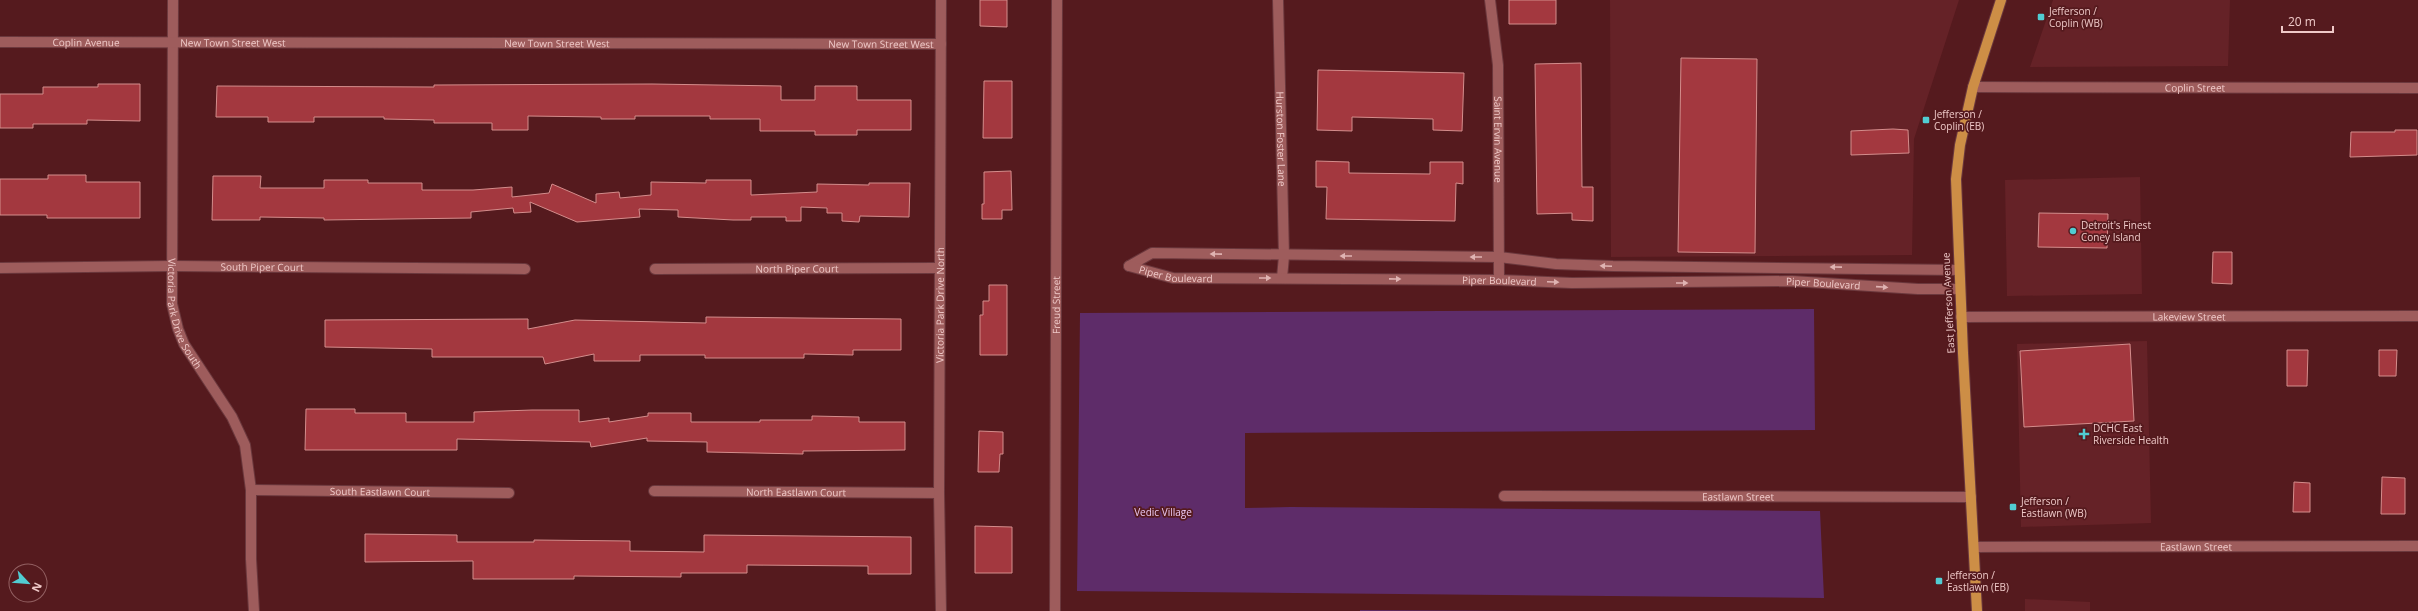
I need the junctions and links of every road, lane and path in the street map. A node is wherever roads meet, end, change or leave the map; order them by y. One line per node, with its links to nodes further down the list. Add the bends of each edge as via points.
1 (173, 0): 8 (street, Victoria Park Drive South)
2 (941, 0): 9 (street, Victoria Park Drive North)
3 (1057, 0): 35 (street, Freud Street)
4 (1278, 0): 12 (street, Hurston Foster Lane)
5 (1490, 0): 13 (street, Saint Ervin Avenue, via 1498,65)
6 (2002, 0): 10 (main road, East Jefferson Avenue)
7 (0, 42): 8 (street, Coplin Avenue)
8 (173, 42): 9 (street, New Town Street West); 14 (street, Victoria Park Drive South)
9 (941, 44): 16 (street, Victoria Park Drive North)
10 (1973, 88): 11 (street, Coplin Street); 19 (main road, East Jefferson Avenue, via 1960,145 1956,179)
11 (2418, 88)
12 (1284, 256): 13 (street, Piper Boulevard, one-way to 12); 20 (street, Hurston Foster Lane); 20 (street, Piper Boulevard, one-way to 20, via 1152,253 1129,266 1173,278)
13 (1499, 257): 19 (street, Piper Boulevard, one-way to 13, via 1613,266 1556,264); 21 (street, Saint Ervin Avenue)
14 (172, 266): 15 (street, South Piper Court); 17 (street, South Piper Court); 25 (street, Victoria Park Drive South, via 172,304 178,329 184,344 240,430 248,457)
15 (0, 268)
16 (939, 268): 18 (street, North Piper Court); 28 (street, Victoria Park Drive North)
17 (525, 269)
18 (655, 269)
19 (1959, 270): 22 (main road, East Jefferson Avenue)
20 (1282, 278): 21 (street, Piper Boulevard, one-way to 21)
21 (1499, 280): 22 (street, Piper Boulevard, one-way to 22, via 1572,283 1792,281)
22 (1960, 289): 24 (main road, East Jefferson Avenue)
23 (2418, 316): 24 (street, Lakeview Street)
24 (1961, 317): 30 (main road, East Jefferson Avenue)
25 (251, 490): 27 (street, South Eastlawn Court); 33 (street, Victoria Park Drive South)
26 (654, 491): 28 (street, North Eastlawn Court)
27 (509, 493)
28 (939, 493): 34 (street, Victoria Park Drive North)
29 (1504, 496): 30 (street, Eastlawn Street)
30 (1971, 497): 32 (main road, East Jefferson Avenue)
31 (2418, 546): 32 (street, Eastlawn Street)
32 (1974, 547): 36 (main road, East Jefferson Avenue)
33 (254, 611)
34 (941, 611)
35 (1055, 611)
36 (1977, 611)

